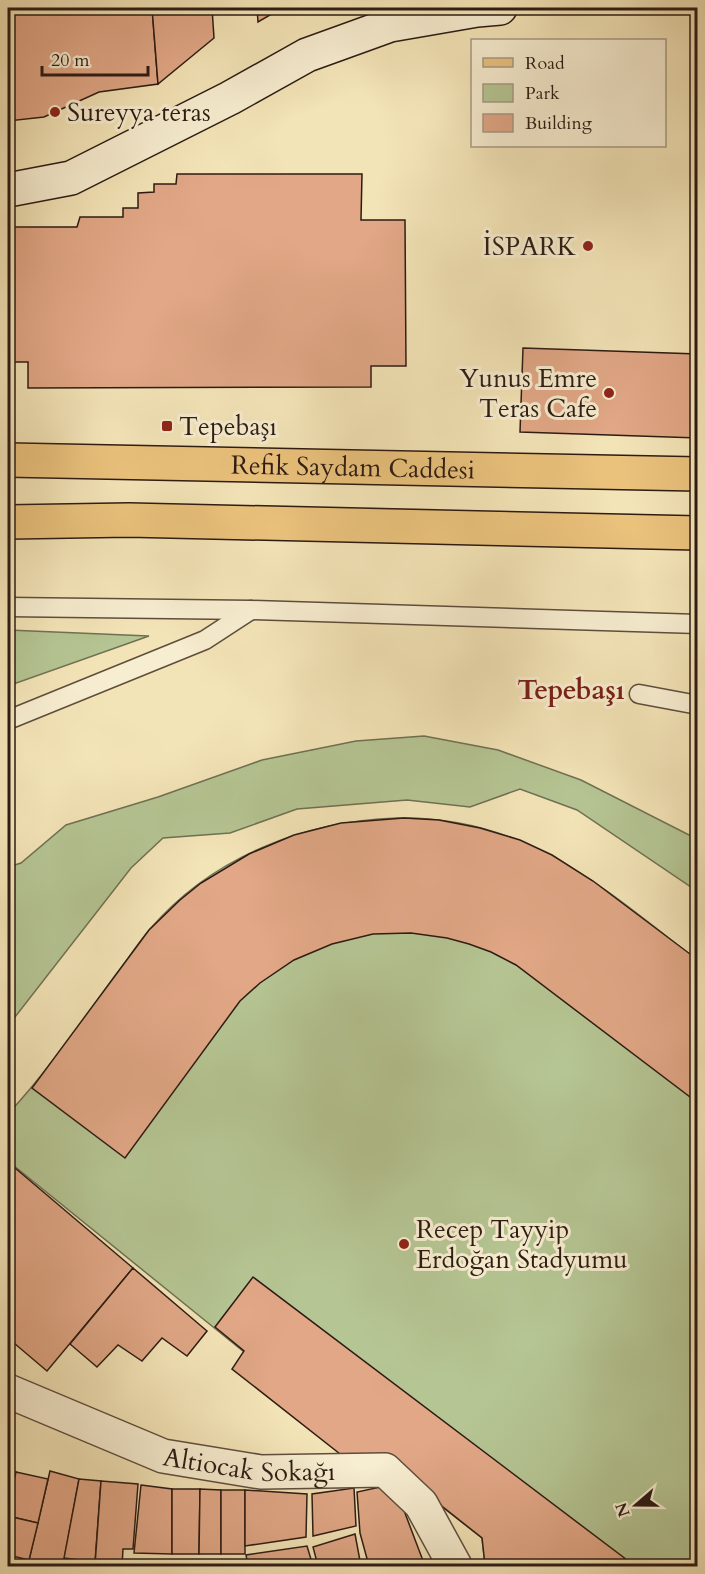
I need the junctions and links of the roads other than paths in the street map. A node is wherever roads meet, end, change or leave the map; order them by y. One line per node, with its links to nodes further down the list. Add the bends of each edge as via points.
1 (500, 8): 2 (street, via 390,25 307,55 71,178)
2 (8, 190)
3 (8, 460): 4 (main road, Refik Saydam Caddesi)
4 (698, 474)
5 (8, 522): 6 (main road, via 153,520)
6 (698, 533)
7 (8, 607): 8 (lane)
8 (251, 610): 9 (lane); 12 (lane, via 205,640)
9 (698, 624)
10 (639, 694): 11 (lane)
11 (698, 705)
12 (8, 720)
13 (8, 1391): 14 (street, Altiocak Sokağı, via 163,1456 261,1472 385,1470 421,1504)
14 (454, 1566)

